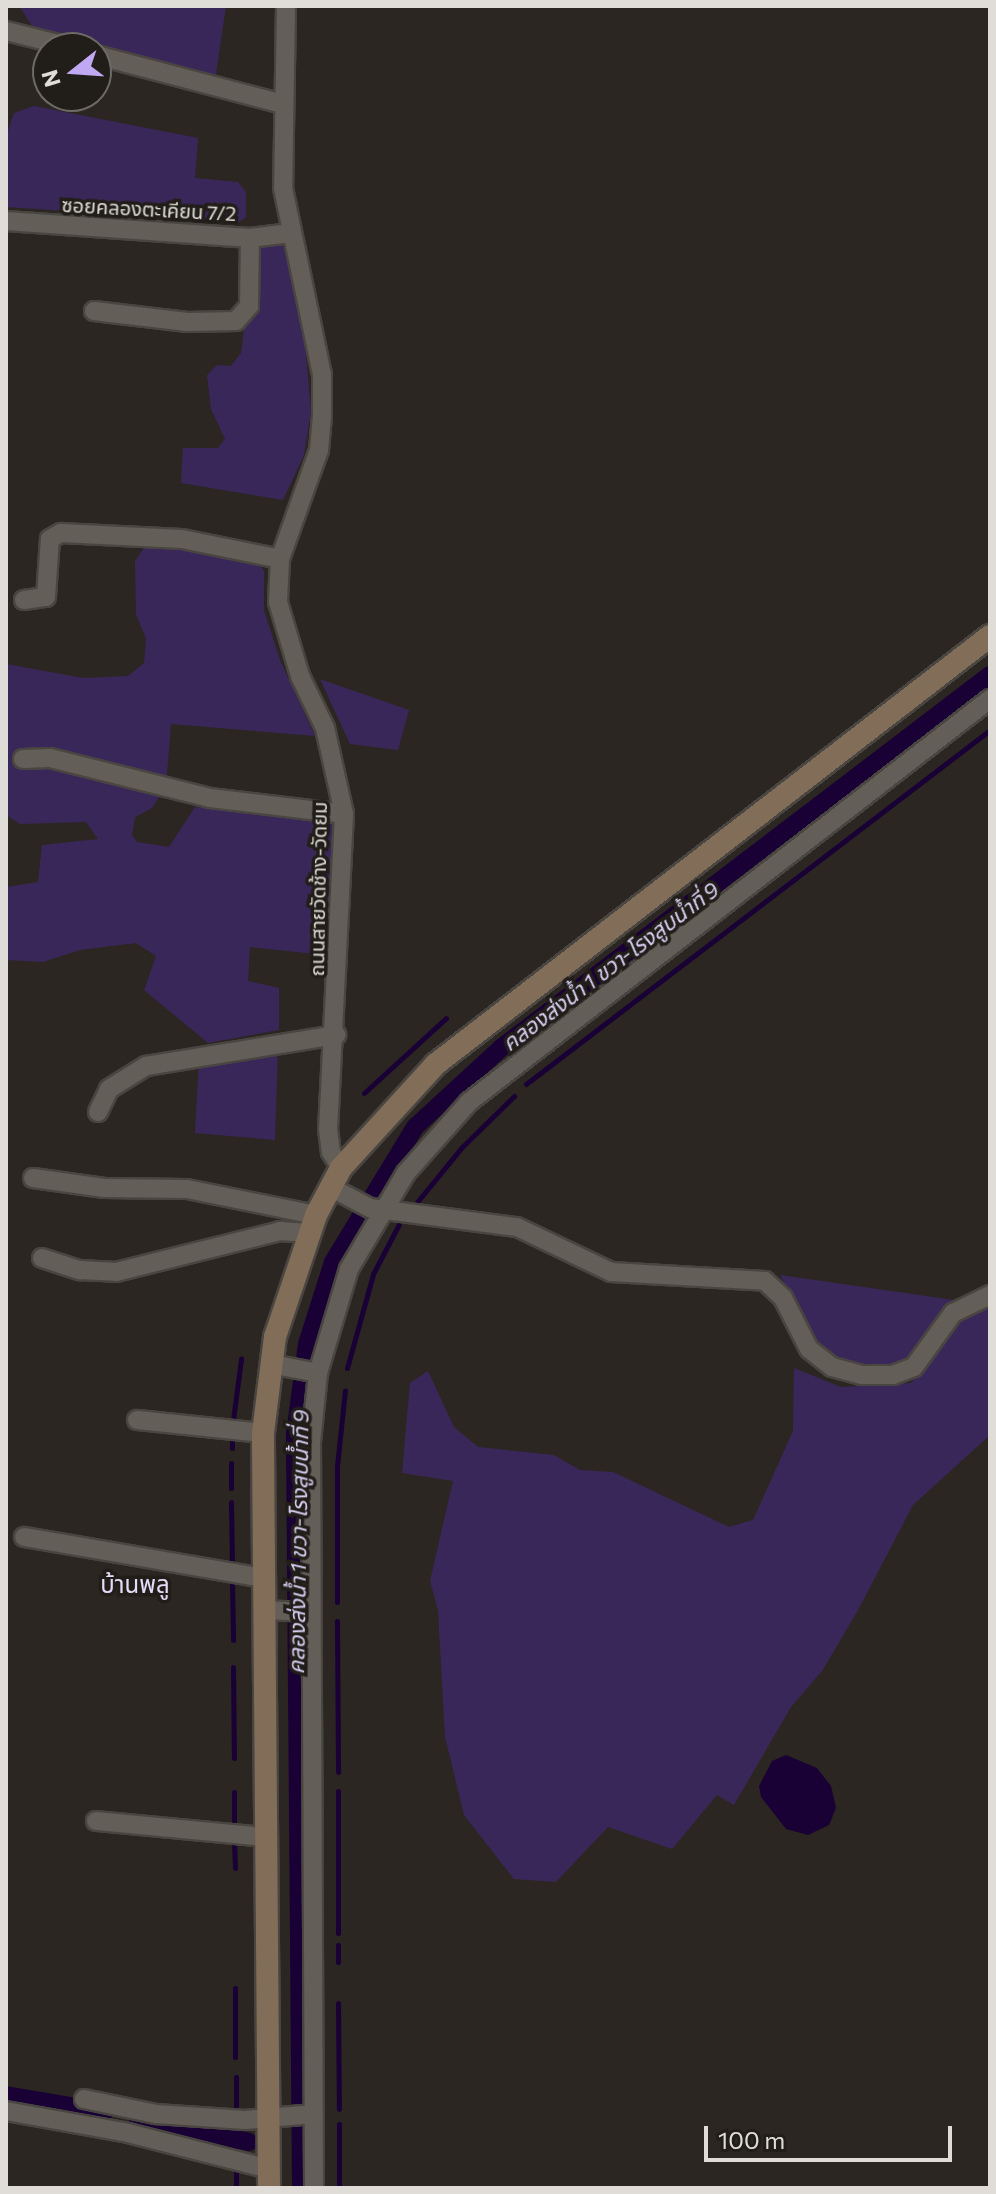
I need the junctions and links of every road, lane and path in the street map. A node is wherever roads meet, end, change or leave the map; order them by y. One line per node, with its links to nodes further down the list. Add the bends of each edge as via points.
1 (286, 6): 5 (street, ถนนสายวัดช้าง-วัดยม)
2 (6, 31): 3 (street)
3 (32, 38)
4 (112, 59): 5 (street)
5 (283, 104): 7 (street, ถนนสายวัดช้าง-วัดยม, via 281,160)
6 (6, 221): 8 (street, ซอยคลองตะเคียน 7/2)
7 (289, 233): 8 (street, ซอยคลองตะเคียน 7/2); 10 (street, ถนนสายวัดช้าง-วัดยม, via 320,360 322,416 319,450)
8 (250, 238): 9 (street, via 249,306 236,321 187,322)
9 (94, 311)
10 (280, 559): 11 (street, via 182,539 61,533 50,539 46,597); 15 (street, ถนนสายวัดช้าง-วัดยม, via 278,602 300,676 325,728)
11 (24, 600)
12 (990, 636): 19 (main road, via 436,1064)
13 (990, 699): 20 (street, via 469,1102)
14 (23, 759): 15 (street, via 50,758 210,798)
15 (344, 814): 16 (street, ถนนสายวัดช้าง-วัดยม)
16 (336, 1035): 17 (street, via 146,1066 109,1089); 19 (street, ถนนสายวัดช้าง-วัดยม, via 328,1129)
17 (98, 1112)
18 (33, 1178): 21 (street, via 104,1188 187,1189)
19 (340, 1184): 20 (street); 21 (main road)
20 (375, 1209): 23 (street, via 517,1227 611,1272 765,1281 783,1298 809,1349 832,1367 861,1375 893,1375 914,1367 953,1313); 25 (street)
21 (313, 1224): 22 (street, via 116,1272 80,1270); 24 (main road, via 289,1287)
22 (42, 1258)
23 (990, 1295)
24 (279, 1366): 25 (street); 27 (main road)
25 (313, 1372): 31 (street)
26 (137, 1420): 27 (street)
27 (263, 1433): 29 (main road)
28 (24, 1537): 29 (street)
29 (263, 1578): 30 (main road)
30 (270, 1610): 31 (street); 33 (main road)
31 (307, 1612): 36 (street)
32 (96, 1821): 33 (street)
33 (265, 1837): 37 (main road)
34 (84, 2099): 37 (street, via 156,2114)
35 (6, 2111): 38 (street, via 128,2133)
36 (310, 2114): 37 (street); 39 (street)
37 (276, 2117): 38 (main road)
38 (269, 2178)
39 (314, 2188)

